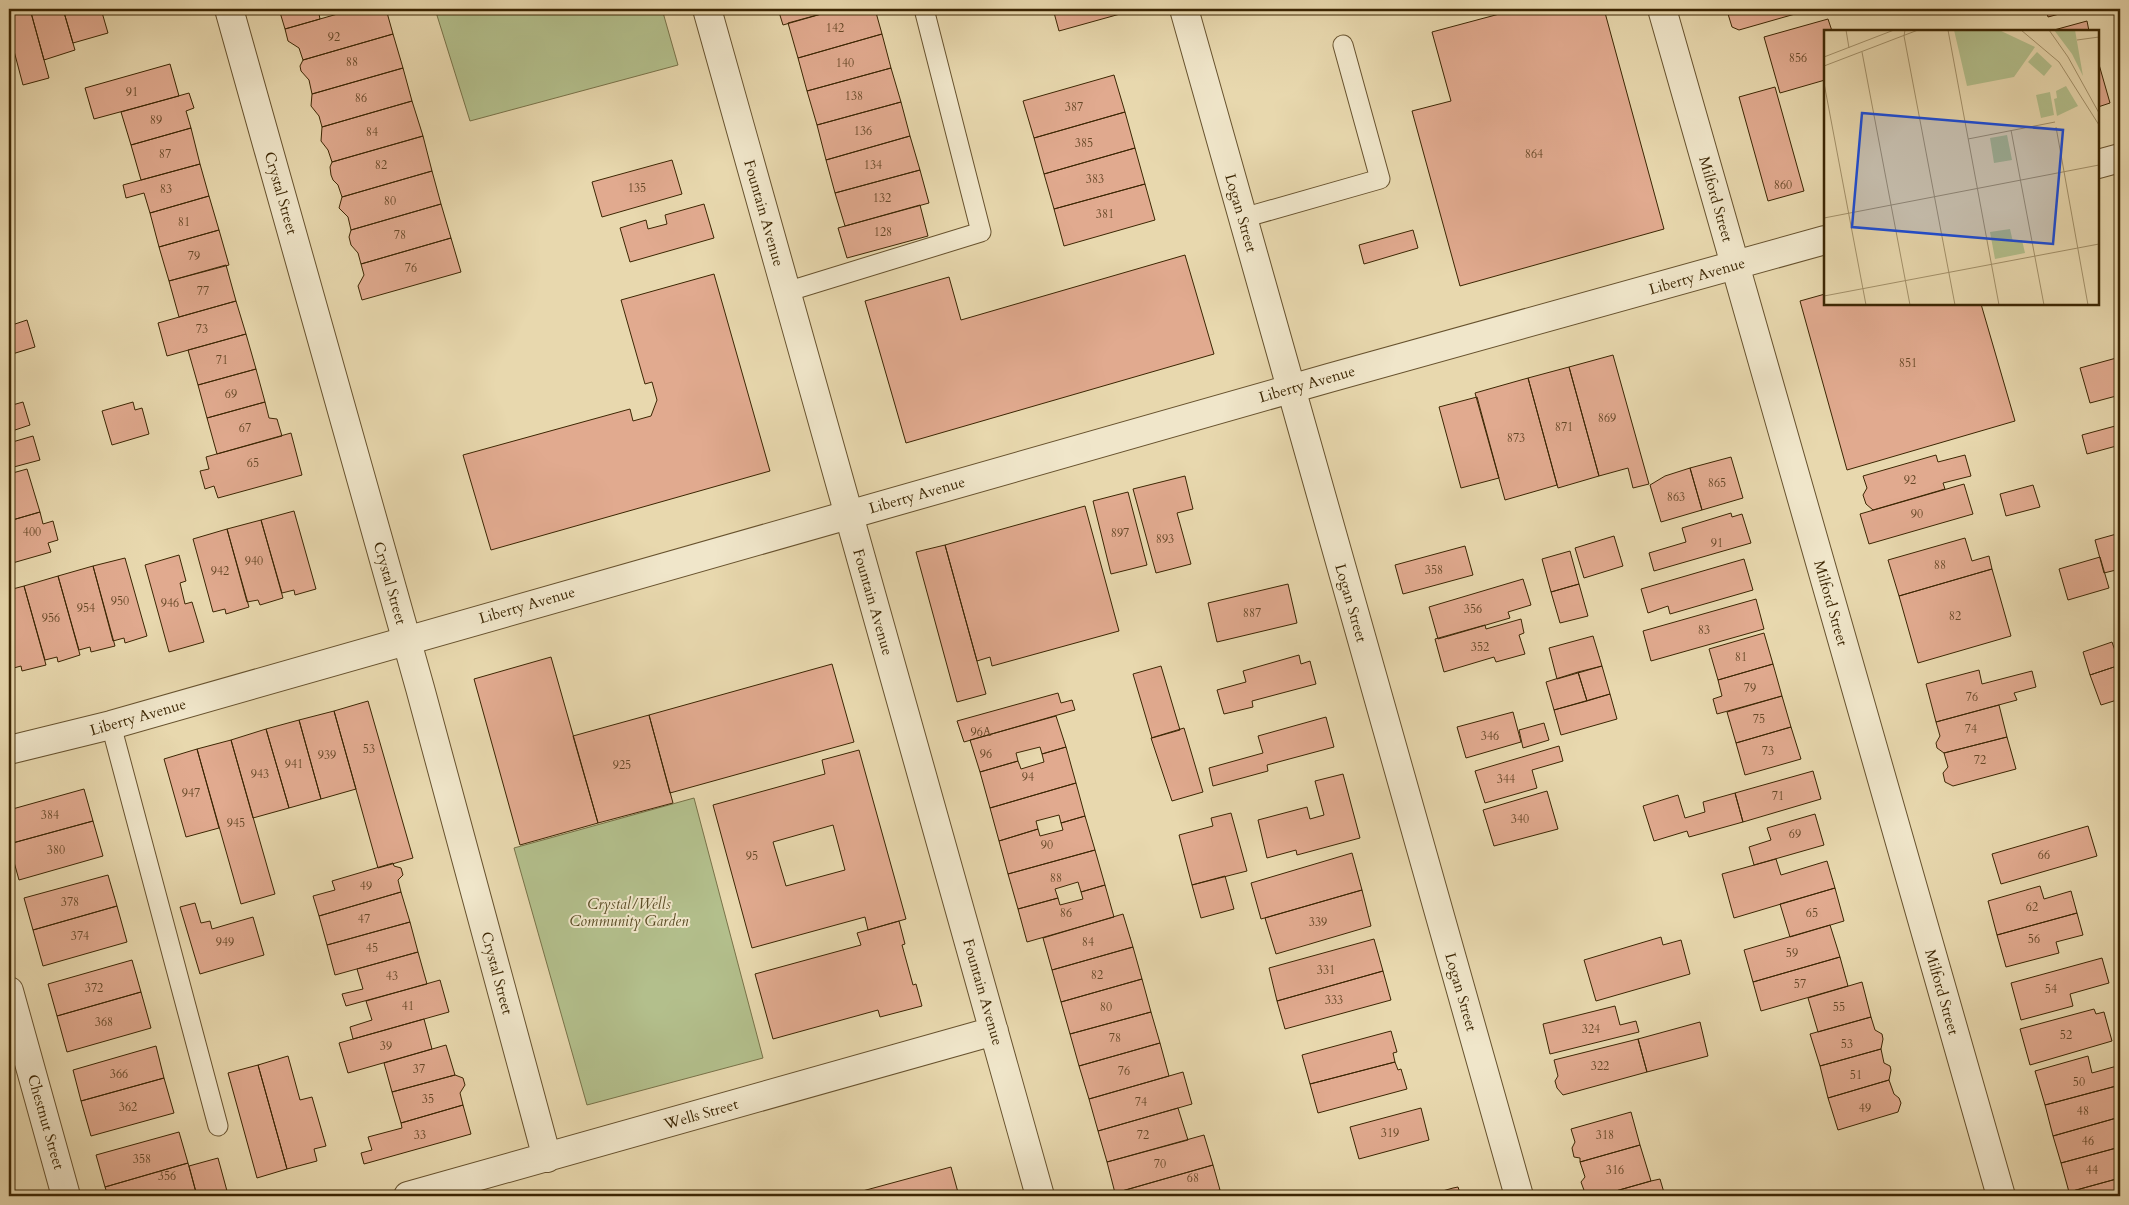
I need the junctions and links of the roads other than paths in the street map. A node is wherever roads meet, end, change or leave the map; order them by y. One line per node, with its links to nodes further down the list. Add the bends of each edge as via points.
1 (229, 9): 15 (street, Crystal Street)
2 (707, 9): 12 (street, Fountain Avenue)
3 (924, 9): 12 (lane, via 980,232)
4 (1184, 9): 9 (street, Logan Street)
5 (1662, 9): 11 (street, Milford Street)
6 (1343, 45): 9 (lane, via 1380,179)
7 (2120, 158): 8 (street)
8 (2099, 164)
9 (1243, 218): 13 (street, Logan Street)
10 (1824, 240): 11 (street, Liberty Avenue)
11 (1734, 265): 13 (street, Liberty Avenue); 26 (street, Milford Street)
12 (786, 292): 14 (street, Fountain Avenue)
13 (1291, 389): 14 (street, Liberty Avenue); 25 (street, Logan Street)
14 (849, 514): 15 (street, Liberty Avenue); 19 (street, Fountain Avenue)
15 (406, 640): 16 (street, Liberty Avenue); 21 (street, Crystal Street)
16 (111, 725): 17 (street, Liberty Avenue); 20 (lane)
17 (9, 750)
18 (9, 991): 22 (street, Chestnut Street)
19 (994, 1030): 21 (street, Wells Street); 24 (street, Fountain Avenue)
20 (218, 1126)
21 (547, 1158): 23 (street, Wells Street)
22 (66, 1196)
23 (408, 1196)
24 (1040, 1196)
25 (1519, 1196)
26 (2001, 1196)

